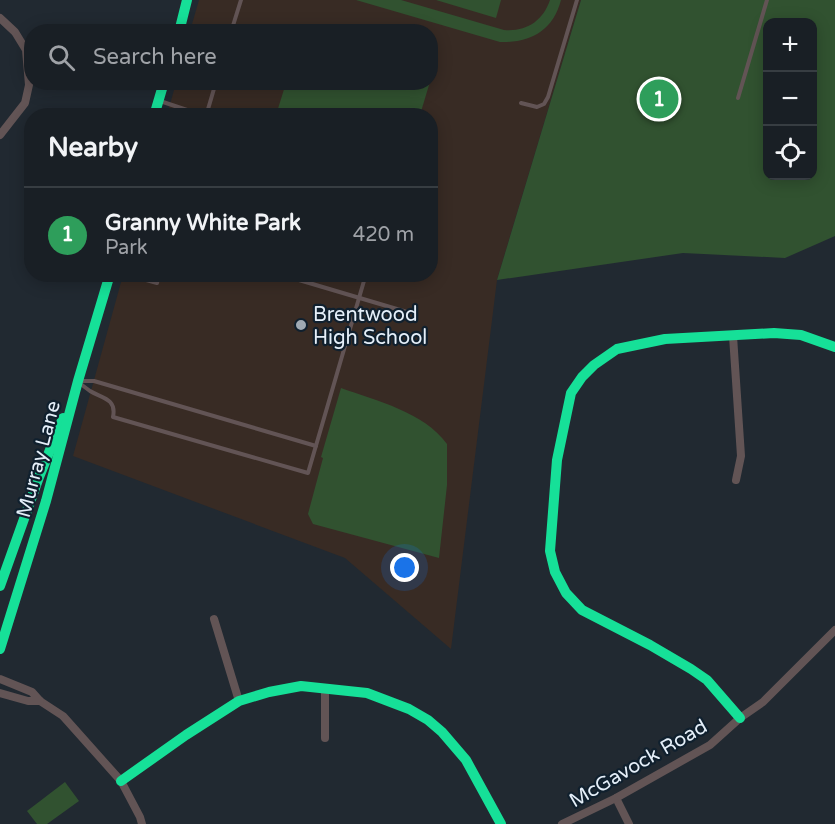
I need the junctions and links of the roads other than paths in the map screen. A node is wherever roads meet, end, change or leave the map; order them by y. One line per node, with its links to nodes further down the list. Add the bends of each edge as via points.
1 (187, 0): 6 (street)
2 (241, 0): 7 (lane)
3 (578, 0): 14 (lane, via 548,97 537,107)
4 (766, 0): 12 (lane)
5 (0, 18): 8 (street)
6 (180, 24)
7 (234, 24)
8 (24, 47)
9 (28, 90): 18 (street, via 25,103)
10 (162, 90): 13 (street)
11 (214, 90): 17 (lane)
12 (738, 98)
13 (159, 101): 15 (street); 16 (lane)
14 (521, 103)
15 (157, 108)
16 (181, 108)
17 (208, 108)
18 (0, 135)
19 (108, 282): 26 (street, Murray Lane)
20 (309, 282): 22 (lane)
21 (364, 282): 22 (lane)
22 (359, 297): 23 (lane); 27 (lane)
23 (407, 312)
24 (733, 336): 25 (street, via 801,335); 28 (street, via 741,456); 38 (street, via 665,339 617,349 582,377 571,393 557,460 550,551 566,593 582,610 691,669 707,680)
25 (835, 347)
26 (78, 381): 27 (lane, via 94,381); 27 (lane, via 109,400 113,417 308,473); 29 (street, Murray Lane); 32 (street, Murray Lane)
27 (316, 446)
28 (736, 480)
29 (0, 586)
30 (214, 619): 37 (street)
31 (834, 635): 38 (street, McGavock Road, via 763,702)
32 (0, 649)
33 (0, 679): 36 (street, via 32,692)
34 (325, 688): 37 (street, via 301,686); 39 (street); 43 (street, via 367,693 428,720 466,760)
35 (0, 693): 36 (street)
36 (40, 701): 40 (street, via 63,716)
37 (239, 701): 40 (street)
38 (740, 718): 41 (street, McGavock Road, via 710,745)
39 (325, 738)
40 (121, 781): 42 (street)
41 (616, 798): 44 (street, McGavock Road); 45 (street)
42 (142, 824)
43 (501, 824)
44 (562, 824)
45 (629, 824)

